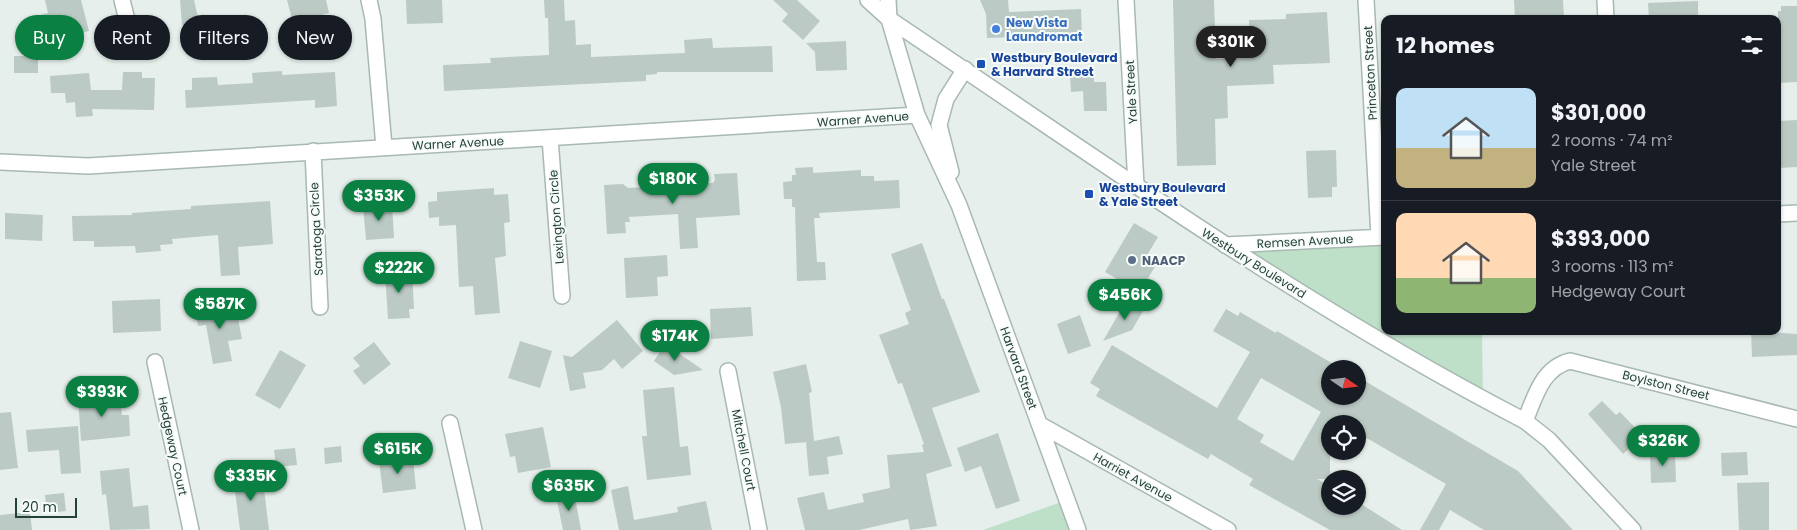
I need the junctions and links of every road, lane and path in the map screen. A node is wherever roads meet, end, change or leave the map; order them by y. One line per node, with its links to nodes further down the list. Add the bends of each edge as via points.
1 (122, 0): 8 (street)
2 (369, 0): 14 (street)
3 (868, 0): 10 (street, Westbury Boulevard)
4 (888, 0): 10 (street, Harvard Street)
5 (1126, 0): 17 (street, Yale Street)
6 (1366, 0): 21 (street, Princeton Street)
7 (1605, 0): 9 (street)
8 (126, 15)
9 (1606, 15)
10 (889, 19): 11 (street, Westbury Boulevard); 12 (street, Harvard Street)
11 (964, 70): 17 (street, Westbury Boulevard); 18 (street, Harvard Street, via 946,99 939,124)
12 (916, 115): 13 (street, Warner Avenue); 18 (street, Harvard Street)
13 (550, 138): 14 (street, Warner Avenue); 24 (street, Lexington Circle)
14 (384, 148): 15 (street, Warner Avenue)
15 (313, 152): 16 (street, Warner Avenue, via 88,166); 25 (street, Saratoga Circle)
16 (0, 162)
17 (1136, 185): 23 (street, Westbury Boulevard)
18 (959, 205): 31 (street, Harvard Street)
19 (1797, 213): 20 (street)
20 (1781, 214)
21 (1381, 222)
22 (1381, 237): 23 (street, Remsen Avenue)
23 (1225, 245): 29 (street, Westbury Boulevard, via 1333,313)
24 (562, 296)
25 (320, 307)
26 (155, 362): 32 (street, Hedgeway Court)
27 (728, 370): 34 (street, Mitchell Court)
28 (1797, 418): 29 (street, Boylston Street, via 1570,361 1558,364 1548,372)
29 (1525, 421): 37 (street, Westbury Boulevard, via 1550,440)
30 (450, 423): 33 (street)
31 (1039, 424): 35 (street, Harvard Street); 36 (street, Harriet Avenue)
32 (191, 530)
33 (474, 530)
34 (759, 530)
35 (1078, 530)
36 (1228, 530)
37 (1633, 530)

